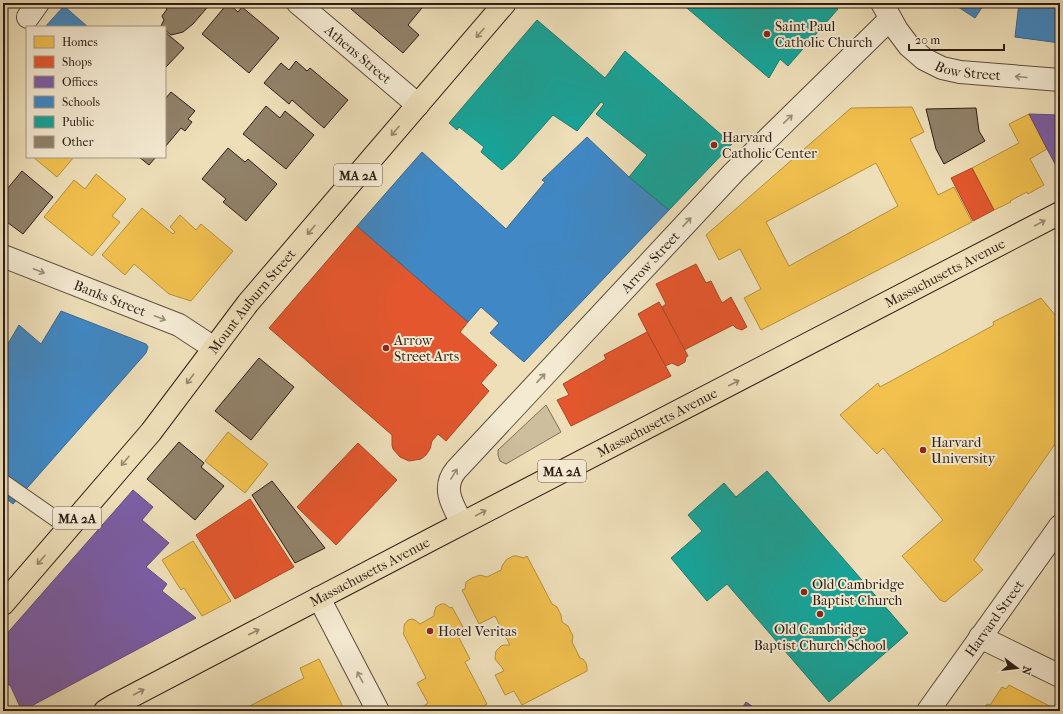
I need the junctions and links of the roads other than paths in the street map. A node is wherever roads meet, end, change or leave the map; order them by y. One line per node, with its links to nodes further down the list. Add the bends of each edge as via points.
1 (298, 3): 5 (street, Athens Street)
2 (505, 3): 5 (main road, Mount Auburn Street / MA 2A, one-way to 5)
3 (886, 11): 4 (street, Bow Street, one-way to 3, via 960,72 942,68 909,46); 10 (street, Arrow Street, one-way to 3, via 449,492 450,480 456,470)
4 (1060, 80)
5 (418, 105): 8 (main road, Mount Auburn Street / MA 2A, one-way to 8, via 248,303)
6 (1060, 213): 10 (main road, Massachusetts Avenue / MA 2A, one-way to 6)
7 (3, 256): 8 (street, Banks Street, one-way to 8, via 179,325)
8 (214, 348): 12 (main road, Mount Auburn Street / MA 2A, one-way to 12, via 151,432)
9 (3, 482): 12 (lane)
10 (462, 523): 13 (main road, Massachusetts Avenue / MA 2A)
11 (1060, 526): 15 (street, Harvard Street)
12 (69, 528): 14 (main road, Mount Auburn Street / MA 2A, one-way to 14)
13 (319, 598): 17 (main road, Massachusetts Avenue / MA 2A, one-way to 13); 18 (street, one-way to 13)
14 (3, 604)
15 (980, 637): 16 (street); 19 (street, Harvard Street)
16 (1060, 676)
17 (105, 711)
18 (378, 711)
19 (928, 711)

